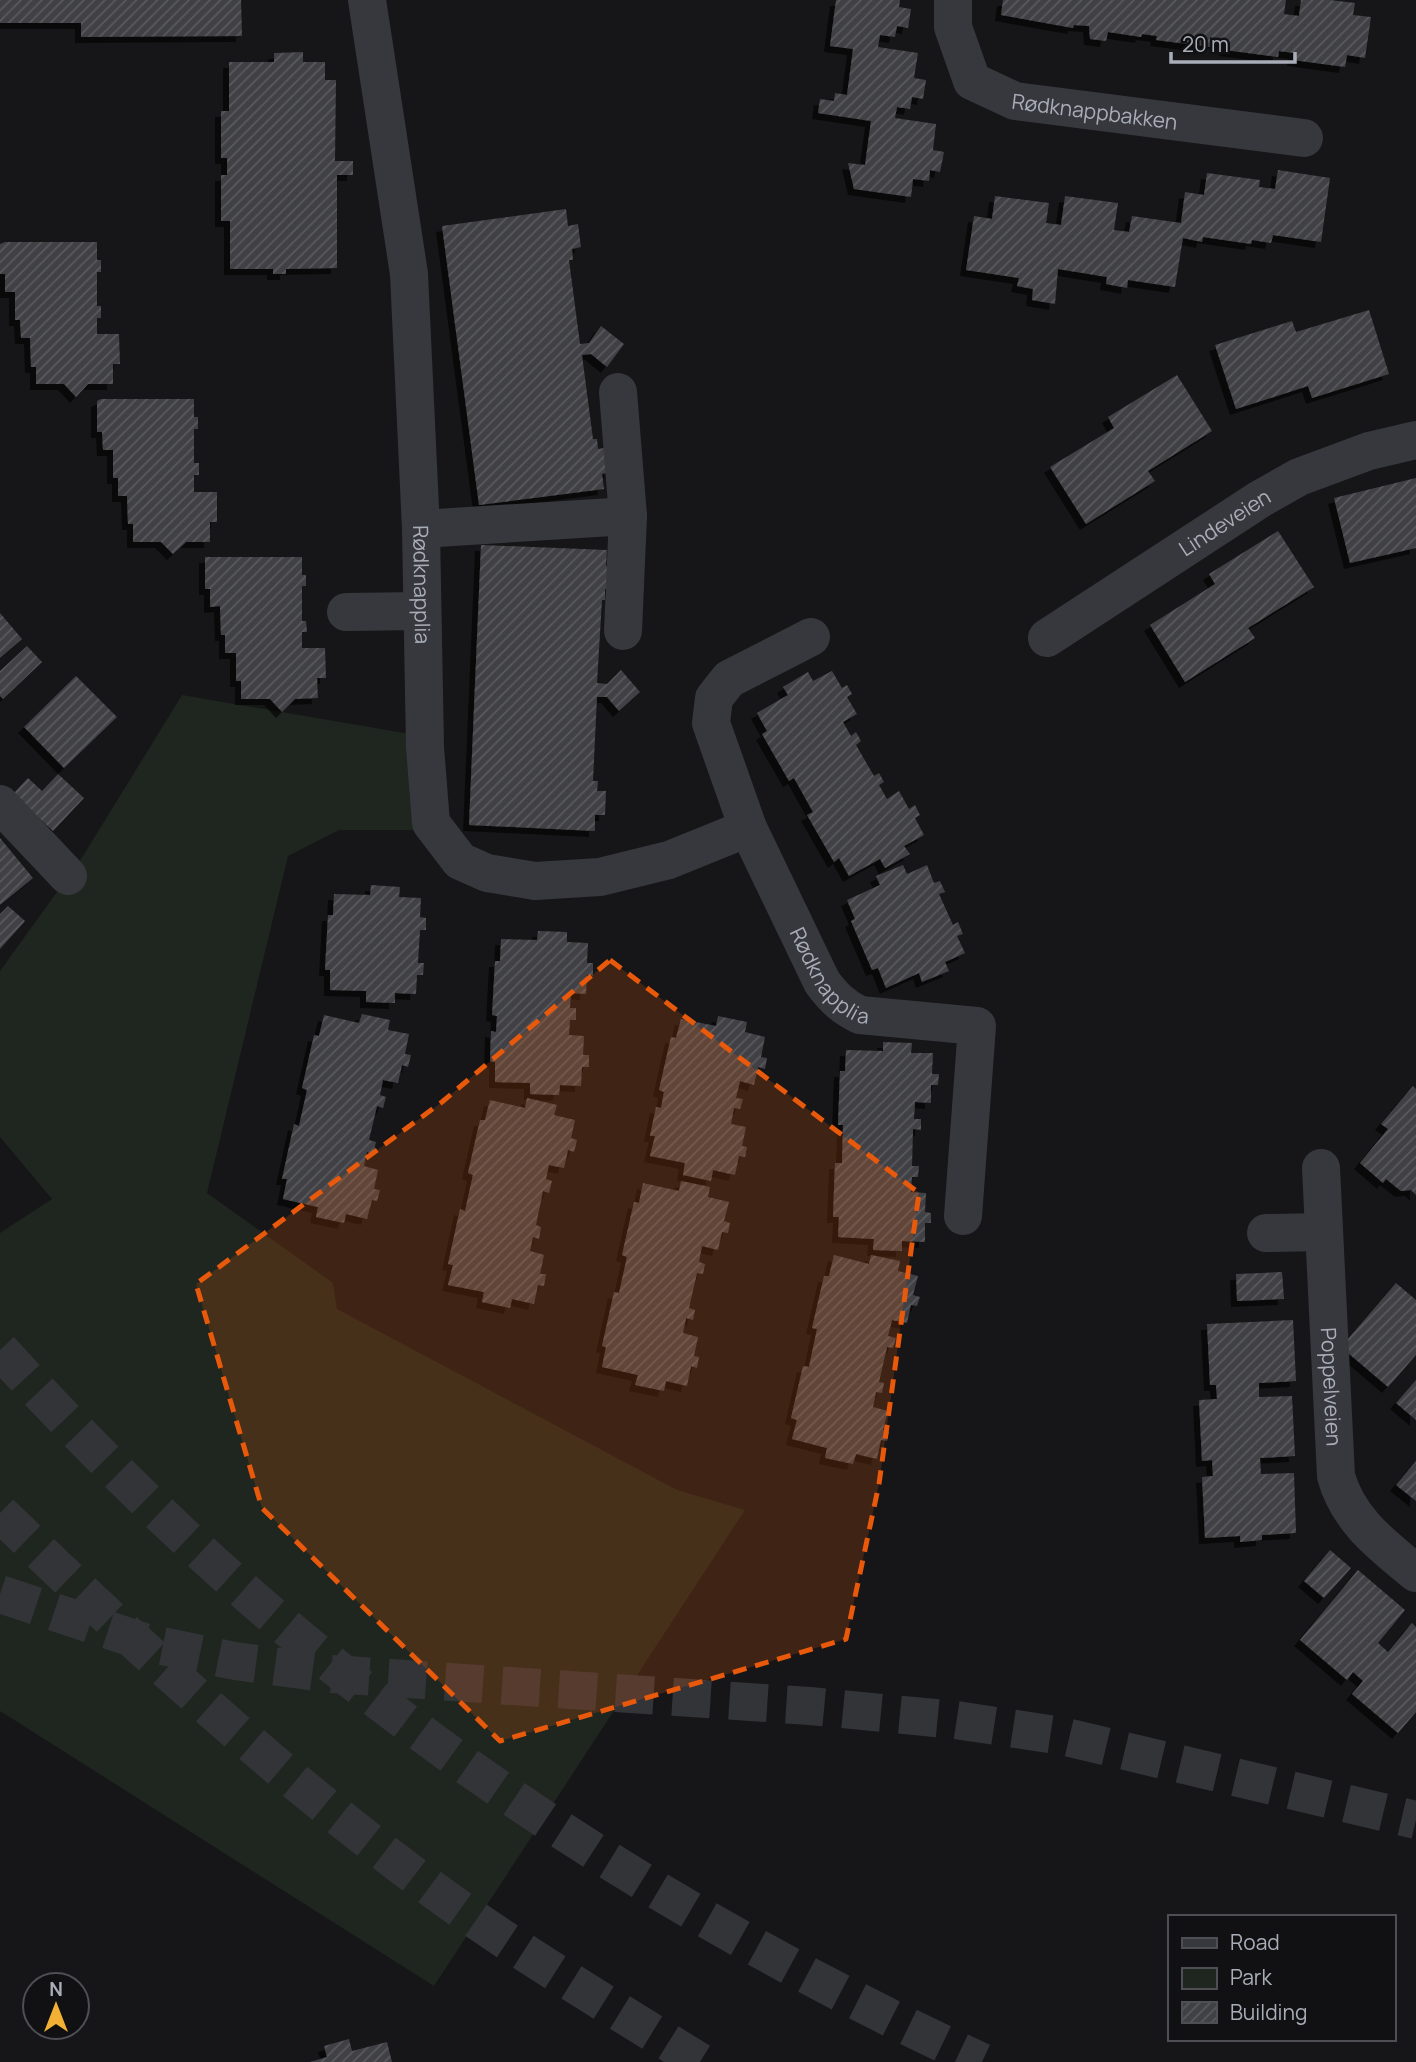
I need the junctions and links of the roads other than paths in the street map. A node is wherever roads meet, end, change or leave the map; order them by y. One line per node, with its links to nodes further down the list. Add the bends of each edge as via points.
1 (367, 0): 7 (street, Rødknapplia, via 410,274)
2 (953, 0): 3 (street, Rødknappbakken, via 953,27 972,81 1015,101)
3 (1304, 138)
4 (618, 392): 6 (street)
5 (1416, 440): 12 (street, Lindeveien, via 1369,451 1299,477)
6 (628, 516): 7 (street); 10 (street)
7 (421, 529): 8 (street, Rødknapplia)
8 (422, 611): 9 (street); 14 (street, Rødknapplia, via 431,823 460,861 487,873 535,881 600,877 669,860)
9 (346, 612)
10 (623, 631)
11 (811, 637): 14 (street, Rødknapplia, via 739,672 714,698 710,723)
12 (1047, 638)
13 (0, 804): 15 (street)
14 (748, 828): 17 (street, Rødknapplia, via 822,982 844,1007 877,1018 977,1026)
15 (68, 876)
16 (1321, 1168): 18 (street, Poppelveien)
17 (963, 1216)
18 (1323, 1232): 19 (street); 20 (street, Poppelveien, via 1333,1455 1341,1494 1359,1522)
19 (1266, 1233)
20 (1416, 1573)

